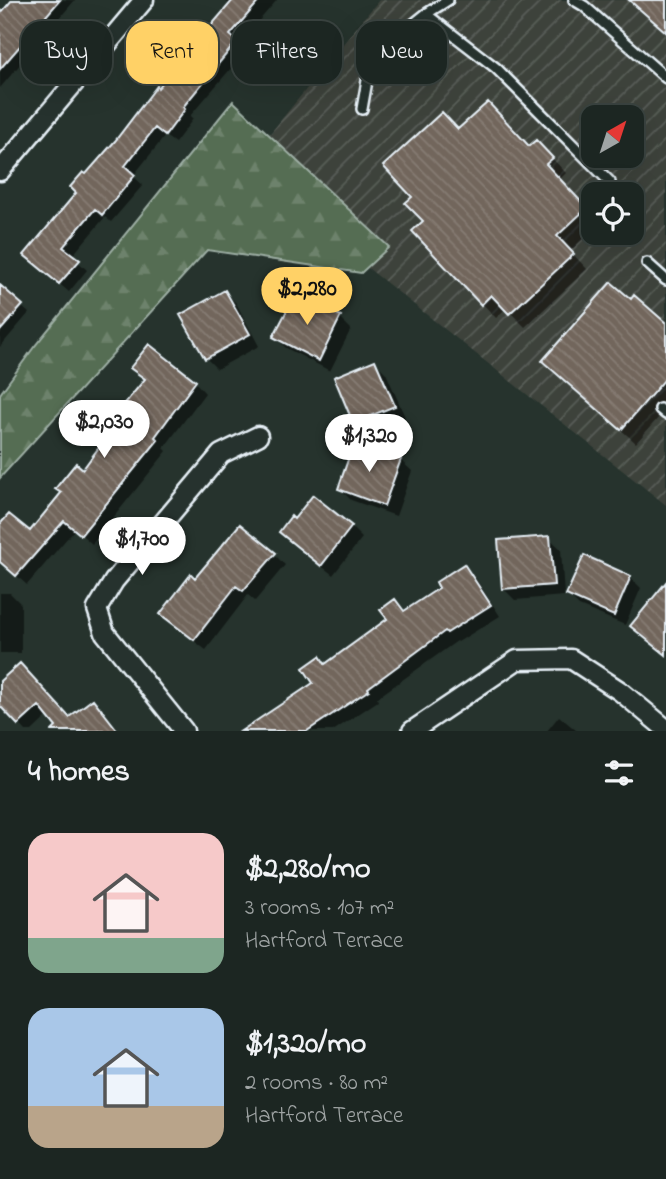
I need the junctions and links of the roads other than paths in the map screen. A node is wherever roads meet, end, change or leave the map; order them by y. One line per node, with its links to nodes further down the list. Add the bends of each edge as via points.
1 (144, 0): 7 (street)
2 (448, 0): 4 (lane)
3 (574, 0): 5 (lane)
4 (426, 14): 6 (lane, via 371,58); 8 (lane, via 496,68)
5 (666, 78)
6 (362, 109)
7 (0, 171)
8 (609, 182)
9 (647, 263): 10 (lane)
10 (666, 280)
11 (258, 436): 13 (street, via 221,454 114,581 97,609 105,633)
12 (666, 729): 14 (street, via 571,659 517,660)
13 (184, 731)
14 (412, 731)

